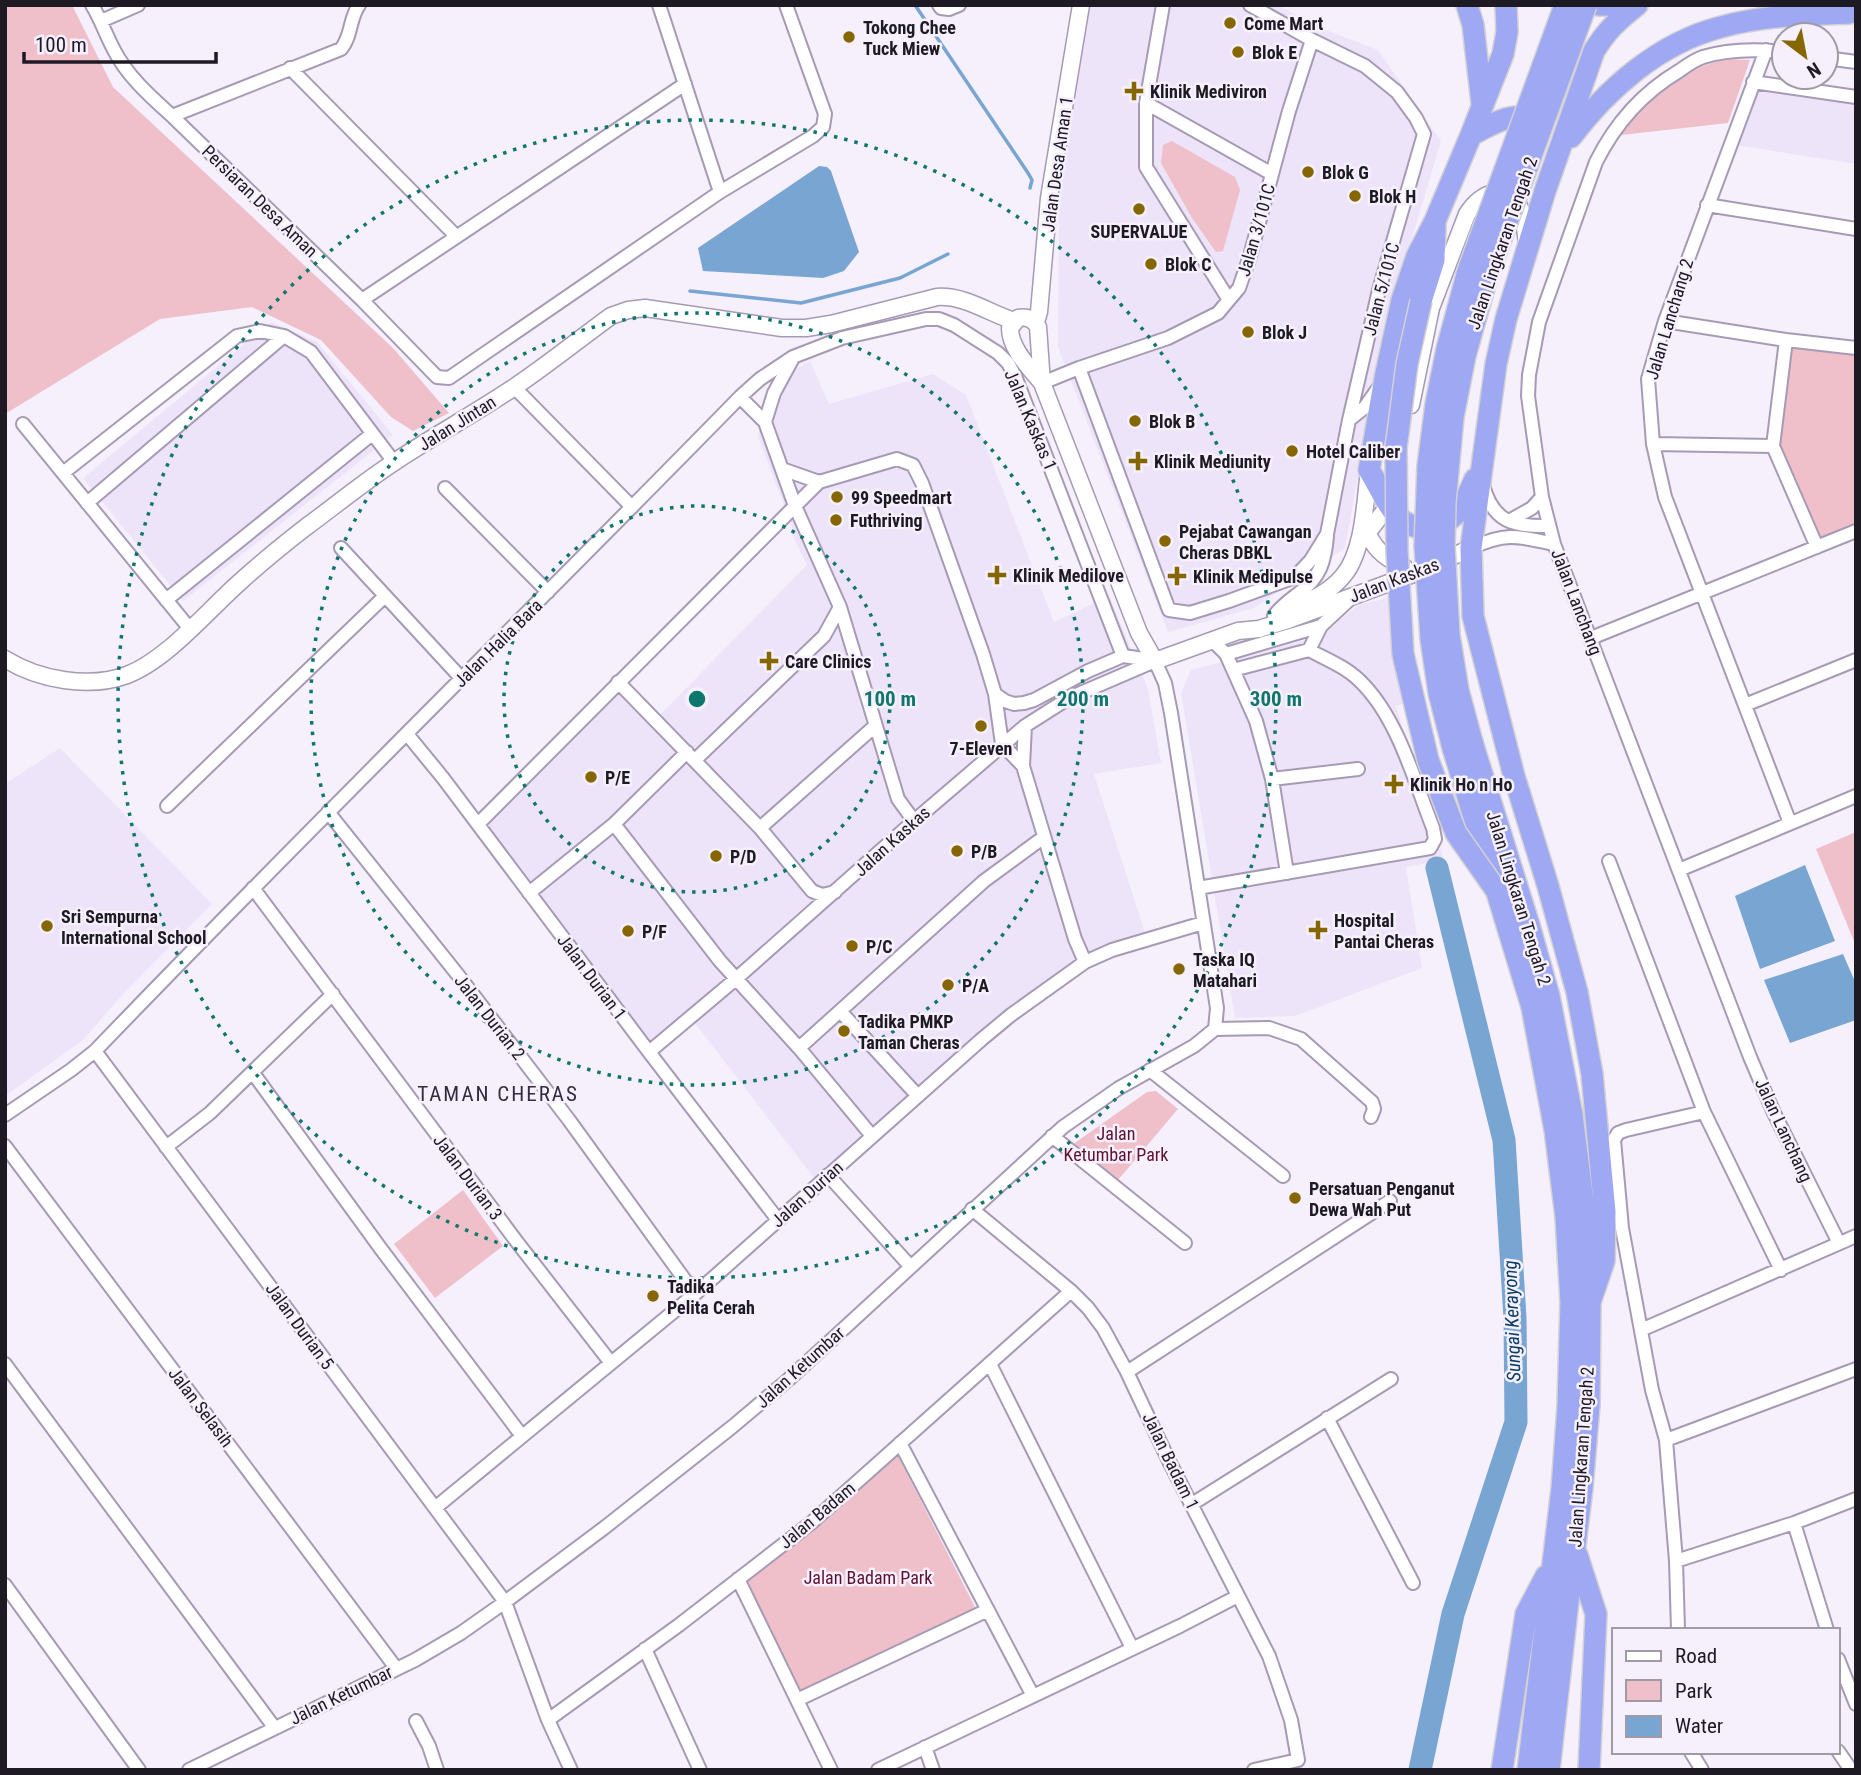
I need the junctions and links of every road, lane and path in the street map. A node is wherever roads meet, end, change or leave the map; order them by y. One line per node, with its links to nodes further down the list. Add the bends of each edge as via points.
1 (92, 5): 20 (street, Persiaran Desa Aman)
2 (138, 5): 20 (street)
3 (359, 5): 24 (street, via 341,49)
4 (659, 5): 26 (street)
5 (786, 5): 35 (street, via 825,114 823,127)
6 (939, 5): 7 (street, via 949,9)
7 (959, 5)
8 (1081, 5): 44 (street, Jalan Desa Aman 1, via 1049,198)
9 (1163, 5): 28 (street)
10 (1250, 5): 21 (street, Jalan 5/101C)
11 (1466, 5): 29 (highway, via 1473,25)
12 (1506, 5): 29 (highway, via 1503,54)
13 (1565, 5): 128 (highway, Jalan Lingkaran Tengah 2, bridge, via 1468,271 1447,349 1427,466 1425,545 1439,694)
14 (1586, 5): 164 (highway, Jalan Lingkaran Tengah 2, bridge, via 1487,277 1462,368 1451,430 1444,545 1449,635 1458,690 1549,996 1574,1128)
15 (1599, 5): 16 (highway)
16 (1609, 5)
17 (1637, 5): 32 (highway, via 1618,19 1594,51)
18 (1806, 5): 19 (highway)
19 (1853, 14): 32 (highway, via 1752,20 1720,27 1666,49 1607,96)
20 (102, 21): 30 (street, Persiaran Desa Aman, via 114,52 144,91)
21 (1312, 40): 33 (street, Jalan 3/101C); 55 (street, Jalan 5/101C, via 1365,66 1397,92 1423,134 1378,290)
22 (1766, 50): 23 (street, Jalan Lanchang); 25 (street, Jalan Lanchang 2); 68 (street, Jalan Lanchang, via 1700,58 1657,83 1629,112 1596,162 1539,322 1530,365 1528,396)
23 (1770, 50)
24 (290, 68): 30 (street); 39 (street)
25 (1754, 82): 27 (street); 36 (street, Jalan Lanchang 2)
26 (685, 84): 35 (street); 39 (street)
27 (1856, 97)
28 (1146, 103): 33 (street); 42 (street, via 1146,167)
29 (1482, 105): 31 (highway)
30 (172, 116): 41 (street, Persiaran Desa Aman)
31 (1471, 135): 34 (highway, via 1510,117 1531,119 1549,145); 37 (highway)
32 (1559, 153): 34 (highway)
33 (1272, 174): 42 (street, Jalan 3/101C, via 1239,288)
34 (1545, 191): 40 (highway)
35 (720, 192): 41 (street, Persiaran Desa Aman, via 449,378 438,377)
36 (1707, 205): 38 (street); 43 (street, Jalan Lanchang 2)
37 (1435, 221): 51 (highway, via 1402,300); 128 (highway, bridge, via 1434,260 1406,364 1395,448 1403,654 1428,760 1456,833)
38 (1856, 229)
39 (456, 236): 41 (street)
40 (1527, 248): 63 (highway, via 1496,364); 70 (street, via 1521,209 1507,194 1494,192 1480,198 1467,214 1431,308)
41 (362, 300)
42 (1228, 300): 50 (street, Jalan 3/101C, via 1218,313 1168,338)
43 (1665, 321): 47 (street); 59 (street, Jalan Lanchang 2, via 1648,379)
44 (1037, 330): 45 (street, via 1028,317 1018,318); 45 (street, via 1035,341 1027,346 1021,346); 52 (street)
45 (1013, 333): 52 (street, via 1018,351); 53 (street, Jalan Jintan, via 948,296 806,328 645,308 611,316)
46 (284, 335): 58 (street, via 312,352); 65 (street, via 260,331 237,336); 69 (street)
47 (1786, 340): 48 (street); 60 (street)
48 (1856, 348)
49 (793, 357): 54 (street, Jalan Kaskas 1); 56 (street); 97 (street, Jalan Kaskas 1, via 842,338 926,319 954,326 998,353 1015,376)
50 (1079, 368): 52 (street, Jalan 3/101C); 77 (street, Jalan 5/101C, via 1169,610 1190,613 1295,577)
51 (1385, 378): 55 (street, via 1365,407); 64 (highway)
52 (1042, 383): 100 (street, via 1139,633)
53 (514, 387): 61 (street, Jalan Jintan); 72 (street)
54 (740, 397): 56 (street); 72 (street, Jalan Halia Bara)
55 (1349, 420): 77 (street, Jalan 5/101C)
56 (765, 422): 62 (street)
57 (23, 424): 65 (street)
58 (372, 434): 61 (street); 87 (street)
59 (1653, 444): 60 (street); 84 (street, Jalan Lanchang 2, via 1665,497)
60 (1773, 446): 79 (street)
61 (394, 462): 91 (street, Jalan Jintan, via 241,580)
62 (782, 469): 66 (street); 71 (street)
63 (1482, 469): 70 (highway, via 1457,512 1442,524 1429,529 1414,526); 73 (street, via 1486,498 1492,509); 81 (highway)
64 (1369, 470): 70 (highway); 76 (street)
65 (63, 473): 69 (street)
66 (820, 482): 71 (street); 104 (street, via 897,459 913,465)
67 (445, 488): 83 (street)
68 (1542, 497): 73 (street); 74 (street, Jalan Lanchang)
69 (87, 503): 87 (street)
70 (1390, 505): 76 (street)
71 (795, 506): 88 (street); 103 (street)
72 (632, 508): 83 (street, Jalan Halia Bara)
73 (1509, 521): 74 (street)
74 (1549, 526): 78 (street, Jalan Lanchang)
75 (1856, 531): 79 (street)
76 (1363, 533): 82 (street, via 1381,554); 89 (street, via 1349,569 1335,584)
77 (1327, 534): 89 (street, Jalan 5/101C, via 1318,576)
78 (1554, 544): 81 (street, via 1514,536); 93 (street, Jalan Lanchang)
79 (1817, 547): 84 (street)
80 (341, 548): 85 (street)
81 (1471, 548): 82 (street, Jalan Kaskas); 164 (highway, via 1473,616 1577,992 1592,1074 1605,1212 1604,1261)
82 (1416, 573): 86 (street, Jalan Kaskas)
83 (548, 592): 102 (street, Jalan Halia Bara)
84 (1702, 594): 93 (street); 105 (street, Jalan Lanchang 2)
85 (385, 596): 102 (street); 115 (street)
86 (1352, 596): 90 (street); 92 (street, Jalan Kaskas, via 1259,629)
87 (166, 600): 91 (street)
88 (841, 607): 106 (street); 110 (street, via 824,636)
89 (1274, 615): 92 (street)
90 (1321, 626): 95 (street); 96 (street)
91 (190, 629): 98 (street, Jalan Jintan, via 143,668 107,680 60,679 36,674)
92 (1238, 631): 94 (street, Jalan Kaskas)
93 (1591, 638): 124 (street, Jalan Lanchang)
94 (1212, 640): 96 (street); 100 (street, Jalan Kaskas)
95 (1309, 650): 101 (street); 125 (street, via 1360,681 1378,704 1405,756 1435,839 1430,848)
96 (1226, 653): 101 (street)
97 (1123, 656): 100 (street, Jalan Kaskas); 104 (street, via 1024,703 1014,704)
98 (5, 659)
99 (1856, 660): 105 (street)
100 (1155, 661): 107 (street, Jalan Kaskas, via 1069,698); 127 (street, via 1165,683)
101 (1233, 670): 113 (street, via 1256,721)
102 (462, 679): 108 (street, Jalan Halia Bara)
103 (618, 682): 110 (street); 119 (street)
104 (995, 694): 109 (street)
105 (1745, 705): 118 (street, Jalan Lanchang 2)
106 (875, 726): 117 (street, via 898,799); 121 (street)
107 (1025, 726): 109 (street, Jalan Kaskas); 111 (street)
108 (407, 734): 116 (street, Jalan Halia Bara); 119 (street, Jalan Durian 1)
109 (1002, 744): 111 (street); 117 (street, Jalan Kaskas)
110 (691, 756): 120 (street); 121 (street)
111 (1023, 766): 122 (street)
112 (1358, 769): 113 (street)
113 (1272, 779): 125 (street)
114 (1856, 796): 118 (street)
115 (167, 806)
116 (328, 812): 126 (street, Jalan Halia Bara); 163 (street, Jalan Durian 2, via 569,1120)
117 (914, 821): 130 (street, Jalan Kaskas)
118 (1790, 823): 124 (street)
119 (478, 824): 131 (street, Jalan Durian 1)
120 (614, 824): 131 (street); 135 (street)
121 (760, 828): 129 (street)
122 (1044, 836): 134 (street); 137 (street, via 984,881)
123 (1609, 861): 145 (street)
124 (1679, 870): 159 (street, Jalan Lanchang, via 1759,1080)
125 (1287, 873): 127 (street)
126 (253, 888): 136 (street, Jalan Durian 3); 140 (street, Jalan Halia Bara)
127 (1198, 888): 133 (street)
128 (1496, 890): 182 (highway, Jalan Lingkaran Tengah 2, via 1532,1007 1566,1217 1571,1302 1568,1407)
129 (812, 891): 130 (street, via 822,895); 132 (street)
130 (835, 892): 132 (street, Jalan Kaskas)
131 (529, 893): 141 (street, Jalan Durian 1)
132 (809, 915): 135 (street, Jalan Kaskas)
133 (1203, 923): 134 (street, Jalan Durian); 138 (street)
134 (1085, 962): 144 (street, Jalan Durian, via 1011,1016)
135 (737, 978): 139 (street); 141 (street, Jalan Kaskas)
136 (333, 994): 143 (street); 166 (street, Jalan Durian 3)
137 (840, 1011): 139 (street); 144 (street)
138 (1215, 1029): 142 (street, Jalan Ketumbar, via 1195,1046); 147 (street, via 1269,1028 1301,1039 1372,1102)
139 (799, 1048): 148 (street)
140 (95, 1051): 146 (street, Jalan Halia Bara); 151 (street, Jalan Durian 5)
141 (649, 1052): 156 (street, Jalan Durian 1)
142 (1150, 1070): 149 (street, Jalan Ketumbar); 153 (street)
143 (253, 1073): 151 (street); 173 (street)
144 (918, 1096): 148 (street, Jalan Durian)
145 (1704, 1112): 161 (street); 165 (street, via 1626,1130 1614,1140 1622,1228)
146 (5, 1115)
147 (1371, 1117)
148 (872, 1136): 152 (street, Jalan Durian)
149 (1052, 1136): 155 (street, Jalan Ketumbar); 158 (street)
150 (5, 1146): 194 (street, Jalan Selasih)
151 (166, 1147): 178 (street, Jalan Durian 5)
152 (828, 1175): 156 (street, Jalan Durian); 160 (street)
153 (1283, 1176)
154 (1390, 1201): 170 (street)
155 (972, 1209): 160 (street, Jalan Ketumbar); 162 (street, Jalan Badam 1)
156 (778, 1220): 163 (street, Jalan Durian)
157 (1856, 1236): 159 (street)
158 (1185, 1243)
159 (1839, 1243): 161 (street)
160 (910, 1266): 187 (street, Jalan Ketumbar, via 732,1427)
161 (1781, 1270): 165 (street)
162 (1071, 1291): 168 (street, Jalan Badam); 170 (street, Jalan Badam 1, via 1103,1328)
163 (695, 1294): 166 (street, Jalan Durian)
164 (1590, 1301): 180 (highway, Jalan Lingkaran Tengah 2, via 1589,1405)
165 (1641, 1330): 174 (street)
166 (611, 1363): 173 (street, Jalan Durian)
167 (5, 1364): 201 (street)
168 (990, 1364): 175 (street, Jalan Badam); 191 (street)
169 (1856, 1370): 174 (street)
170 (1127, 1372): 177 (street, Jalan Badam 1)
171 (1391, 1378): 172 (street)
172 (1327, 1418): 177 (street); 184 (street)
173 (522, 1436): 178 (street, Jalan Durian)
174 (1666, 1440): 181 (street)
175 (900, 1443): 183 (street, Jalan Badam, via 811,1523); 188 (street)
176 (1856, 1499): 179 (street)
177 (1192, 1504): 186 (street, Jalan Badam 1)
178 (435, 1508): 187 (street, Jalan Durian 5)
179 (1794, 1523): 181 (street); 190 (street)
180 (1575, 1547): 195 (highway, Jalan Lingkaran Tengah 2); 219 (highway, via 1596,1614)
181 (1676, 1561): 189 (street)
182 (1553, 1564): 195 (highway, Jalan Lingkaran Tengah 2); 202 (highway, via 1526,1614)
183 (738, 1579): 192 (street, Jalan Badam); 197 (street)
184 (1413, 1583)
185 (5, 1585): 206 (street)
186 (1238, 1596): 191 (street); 214 (street, Jalan Badam 1, via 1269,1656 1292,1720 1298,1760)
187 (505, 1602): 194 (street, Jalan Ketumbar, via 461,1633); 199 (street, Jalan Durian 5)
188 (988, 1610): 196 (street); 197 (street)
189 (1678, 1628)
190 (1827, 1628)
191 (1132, 1648): 196 (street)
192 (645, 1649): 199 (street, Jalan Badam); 210 (street)
193 (1840, 1663): 198 (street)
194 (396, 1668): 201 (street, Jalan Ketumbar)
195 (1548, 1690): 217 (highway, Jalan Lingkaran Tengah 2); 218 (highway, Jalan Lingkaran Tengah 2)
196 (1033, 1696): 203 (street)
197 (796, 1700): 211 (street)
198 (1856, 1704)
199 (548, 1720): 209 (street, Jalan Durian 5)
200 (416, 1721): 208 (street)
201 (274, 1727): 207 (street, Jalan Ketumbar)
202 (1508, 1728): 215 (highway); 216 (highway)
203 (926, 1747): 212 (street); 213 (street)
204 (1692, 1754): 220 (street)
205 (1840, 1754): 221 (street)
206 (139, 1770)
207 (189, 1770)
208 (437, 1770)
209 (570, 1770)
210 (700, 1770)
211 (831, 1770)
212 (878, 1770)
213 (933, 1770)
214 (1254, 1770)
215 (1493, 1770)
216 (1502, 1770)
217 (1528, 1770)
218 (1549, 1770)
219 (1589, 1770)
220 (1702, 1770)
221 (1850, 1770)

